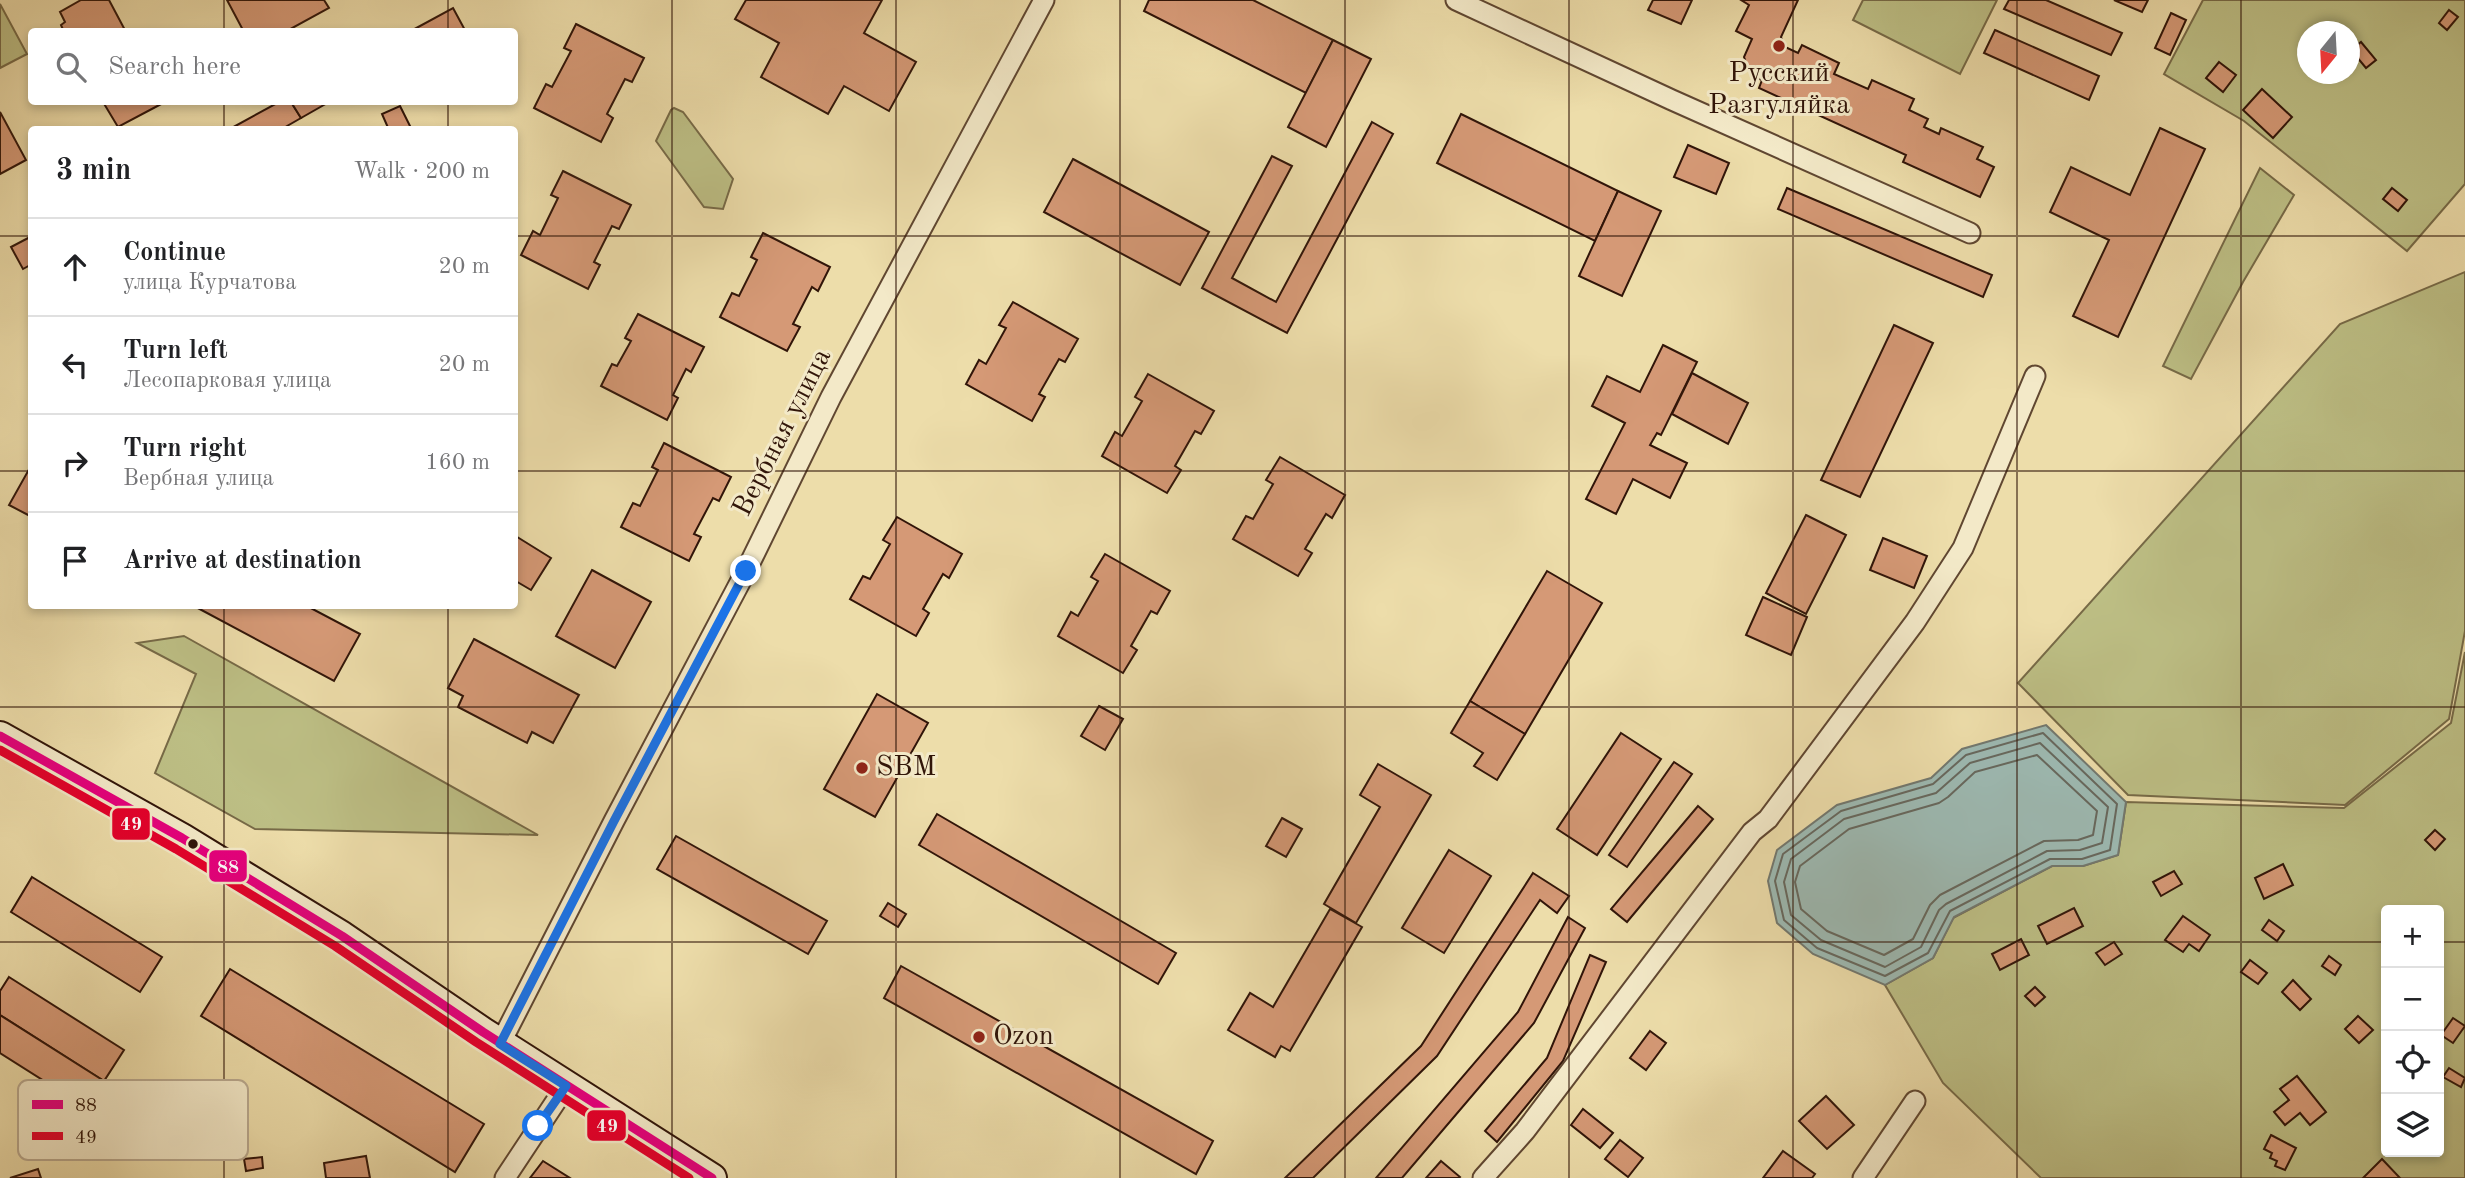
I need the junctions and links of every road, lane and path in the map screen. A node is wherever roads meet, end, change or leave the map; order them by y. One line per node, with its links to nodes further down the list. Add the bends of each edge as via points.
1 (1044, 0): 6 (street, Вербная улица, via 831,397 746,571)
2 (1456, 0): 3 (street)
3 (1970, 233)
4 (2035, 376): 11 (street, via 1963,548 1914,622 1768,819 1752,832 1525,1131)
5 (0, 736): 6 (main road, via 182,838 342,936)
6 (500, 1044): 7 (main road)
7 (566, 1086): 9 (street); 10 (main road)
8 (1915, 1101): 12 (street)
9 (505, 1178)
10 (712, 1178)
11 (1483, 1178)
12 (1863, 1178)

